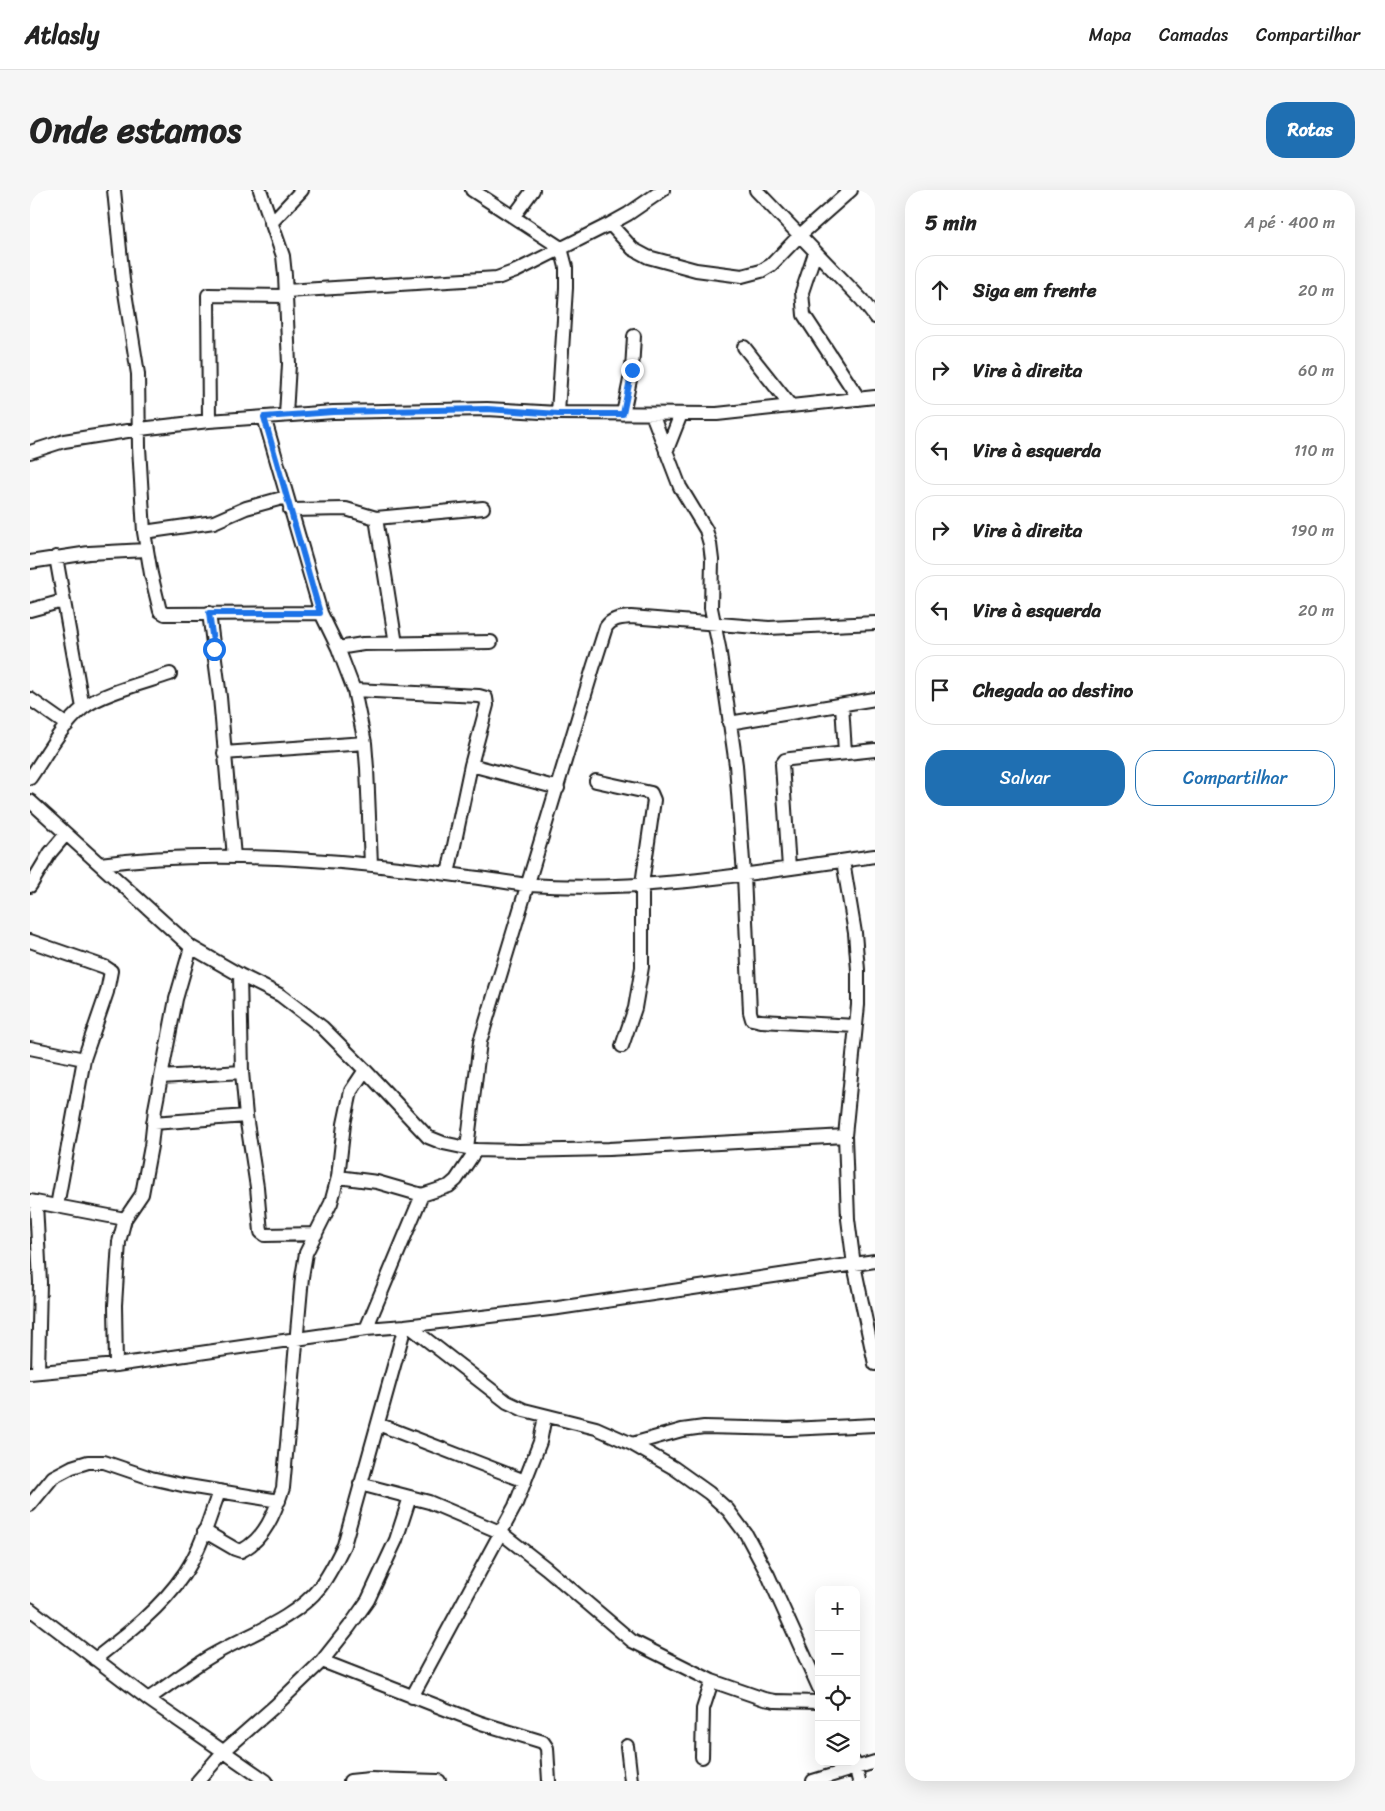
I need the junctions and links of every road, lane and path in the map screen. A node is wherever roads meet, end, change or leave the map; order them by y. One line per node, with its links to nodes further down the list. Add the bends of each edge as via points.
1 (114, 190): 29 (street, via 123,280 138,374)
2 (260, 190): 10 (street)
3 (302, 190): 10 (street)
4 (472, 190): 9 (street)
5 (533, 190): 9 (street)
6 (664, 190): 11 (street)
7 (756, 190): 12 (street)
8 (850, 190): 12 (street)
9 (514, 216): 13 (street)
10 (271, 223): 15 (street, via 283,256)
11 (610, 224): 12 (street, via 633,249 648,257 696,270 742,276 771,265); 13 (street)
12 (800, 235): 14 (street)
13 (561, 248): 15 (street, via 497,278); 22 (street, via 566,267 566,288)
14 (815, 253): 16 (street, via 862,300); 20 (street, via 802,292 804,315)
15 (286, 293): 26 (street, via 289,364); 28 (street, via 208,295)
16 (875, 318)
17 (634, 336): 23 (street, via 632,370)
18 (744, 347): 21 (street)
19 (875, 397): 20 (street)
20 (859, 399): 21 (street)
21 (790, 405): 25 (street, via 717,414)
22 (558, 414): 23 (street); 26 (street, via 487,409)
23 (623, 414): 24 (street)
24 (652, 414): 25 (street); 31 (street)
25 (681, 414): 31 (street)
26 (286, 415): 27 (street)
27 (264, 417): 28 (street); 32 (street)
28 (209, 421): 29 (street)
29 (140, 429): 30 (street, via 64,441); 36 (street)
30 (30, 452)
31 (666, 452): 45 (street, via 710,544 711,608)
32 (286, 497): 34 (street); 36 (street, via 246,508 214,522)
33 (483, 508): 35 (street)
34 (290, 510): 35 (street, via 346,509); 43 (street)
35 (376, 518): 47 (street)
36 (144, 532): 37 (street)
37 (146, 550): 38 (street); 42 (street, via 160,611 164,614)
38 (56, 557): 39 (street); 40 (street)
39 (30, 562)
40 (63, 601): 41 (street); 54 (street)
41 (30, 610)
42 (209, 613): 43 (street); 60 (street)
43 (320, 613): 48 (street)
44 (875, 622): 45 (street, via 790,628)
45 (715, 624): 55 (street); 64 (street, via 631,617 609,623)
46 (491, 642): 47 (street)
47 (396, 644): 48 (street)
48 (338, 648): 50 (street)
49 (170, 674): 54 (street, via 96,700)
50 (354, 690): 57 (street); 61 (street, via 486,698 487,705)
51 (30, 699): 56 (street)
52 (875, 700): 53 (street)
53 (842, 705): 55 (street); 59 (street)
54 (83, 708): 56 (street)
55 (729, 723): 74 (street, via 736,765)
56 (67, 725): 62 (street)
57 (365, 743): 60 (street); 71 (street)
58 (875, 750): 59 (street)
59 (845, 752): 72 (street, via 785,760 782,764)
60 (224, 753): 68 (street)
61 (471, 765): 64 (street); 73 (street)
62 (30, 778)
63 (596, 781): 75 (street, via 654,796)
64 (558, 788): 76 (street)
65 (30, 801): 66 (street)
66 (66, 834): 70 (street); 77 (street)
67 (875, 856): 69 (street)
68 (234, 857): 70 (street); 71 (street)
69 (842, 861): 72 (street); 81 (street, via 855,933 858,970)
70 (100, 864): 79 (street)
71 (371, 865): 73 (street)
72 (789, 868): 74 (street)
73 (448, 874): 76 (street)
74 (744, 875): 75 (street); 81 (street, via 752,1019)
75 (642, 884): 76 (street); 82 (street, via 642,967 635,1008)
76 (528, 885): 91 (street, via 480,1042)
77 (30, 886)
78 (30, 941): 84 (street, via 111,971)
79 (190, 947): 80 (street); 87 (street, via 176,998)
80 (240, 975): 85 (street, via 280,995 322,1027); 86 (street)
81 (856, 1026): 90 (street)
82 (622, 1046)
83 (30, 1048): 84 (street)
84 (84, 1059): 95 (street)
85 (365, 1070): 91 (street, via 428,1137 443,1144); 92 (street, via 351,1091)
86 (242, 1072): 87 (street); 88 (street)
87 (161, 1077): 89 (street)
88 (246, 1116): 89 (street); 97 (street, via 261,1232 265,1235)
89 (153, 1123): 96 (street, via 142,1194)
90 (845, 1136): 91 (street, via 609,1149); 99 (street, via 848,1219)
91 (471, 1149): 93 (street, via 456,1180 449,1186)
92 (338, 1177): 93 (street, via 377,1182); 97 (street, via 331,1203)
93 (422, 1195): 101 (street)
94 (33, 1202): 95 (street); 105 (street, via 40,1282)
95 (57, 1206): 96 (street)
96 (125, 1219): 104 (street, via 117,1260)
97 (316, 1234): 102 (street, via 306,1253)
98 (875, 1261): 99 (street)
99 (854, 1264): 100 (street, via 558,1308); 103 (street)
100 (407, 1326): 101 (street); 106 (street, via 507,1402); 107 (street)
101 (366, 1329): 102 (street)
102 (297, 1339): 104 (street); 114 (street, via 283,1488)
103 (875, 1364)
104 (116, 1365): 105 (street)
105 (34, 1373)
106 (545, 1416): 109 (street, via 596,1428); 110 (street, via 540,1442)
107 (378, 1424): 110 (street); 111 (street)
108 (875, 1425): 109 (street, via 789,1429 704,1427)
109 (632, 1444): 121 (street, via 674,1468 728,1510 746,1534 768,1575)
110 (524, 1481): 117 (street)
111 (360, 1484): 113 (street); 124 (street, via 344,1544 319,1588 305,1602 268,1627 210,1656)
112 (219, 1492): 114 (street); 115 (street, via 151,1478 104,1462 88,1462 54,1477); 116 (street)
113 (410, 1497): 117 (street); 120 (street, via 396,1540 368,1600)
114 (279, 1501): 116 (street, via 260,1537 241,1551)
115 (30, 1505)
116 (204, 1531): 119 (street, via 185,1573 157,1605)
117 (500, 1532): 122 (street, via 632,1641); 123 (street)
118 (30, 1609): 119 (street)
119 (95, 1659): 124 (street)
120 (322, 1661): 123 (street); 127 (street)
121 (815, 1679)
122 (712, 1681): 125 (street, via 764,1699); 128 (street, via 703,1709)
123 (412, 1697): 137 (street, via 543,1742 547,1748)
124 (148, 1699): 127 (street)
125 (815, 1702)
126 (627, 1746): 138 (street)
127 (224, 1751): 133 (street); 134 (street)
128 (702, 1757)
129 (875, 1762): 130 (street)
130 (860, 1764)
131 (852, 1766): 139 (street)
132 (855, 1766): 140 (street)
133 (198, 1781)
134 (266, 1781)
135 (350, 1781): 136 (street)
136 (439, 1781)
137 (549, 1781)
138 (631, 1781)
139 (813, 1781)
140 (860, 1781)

